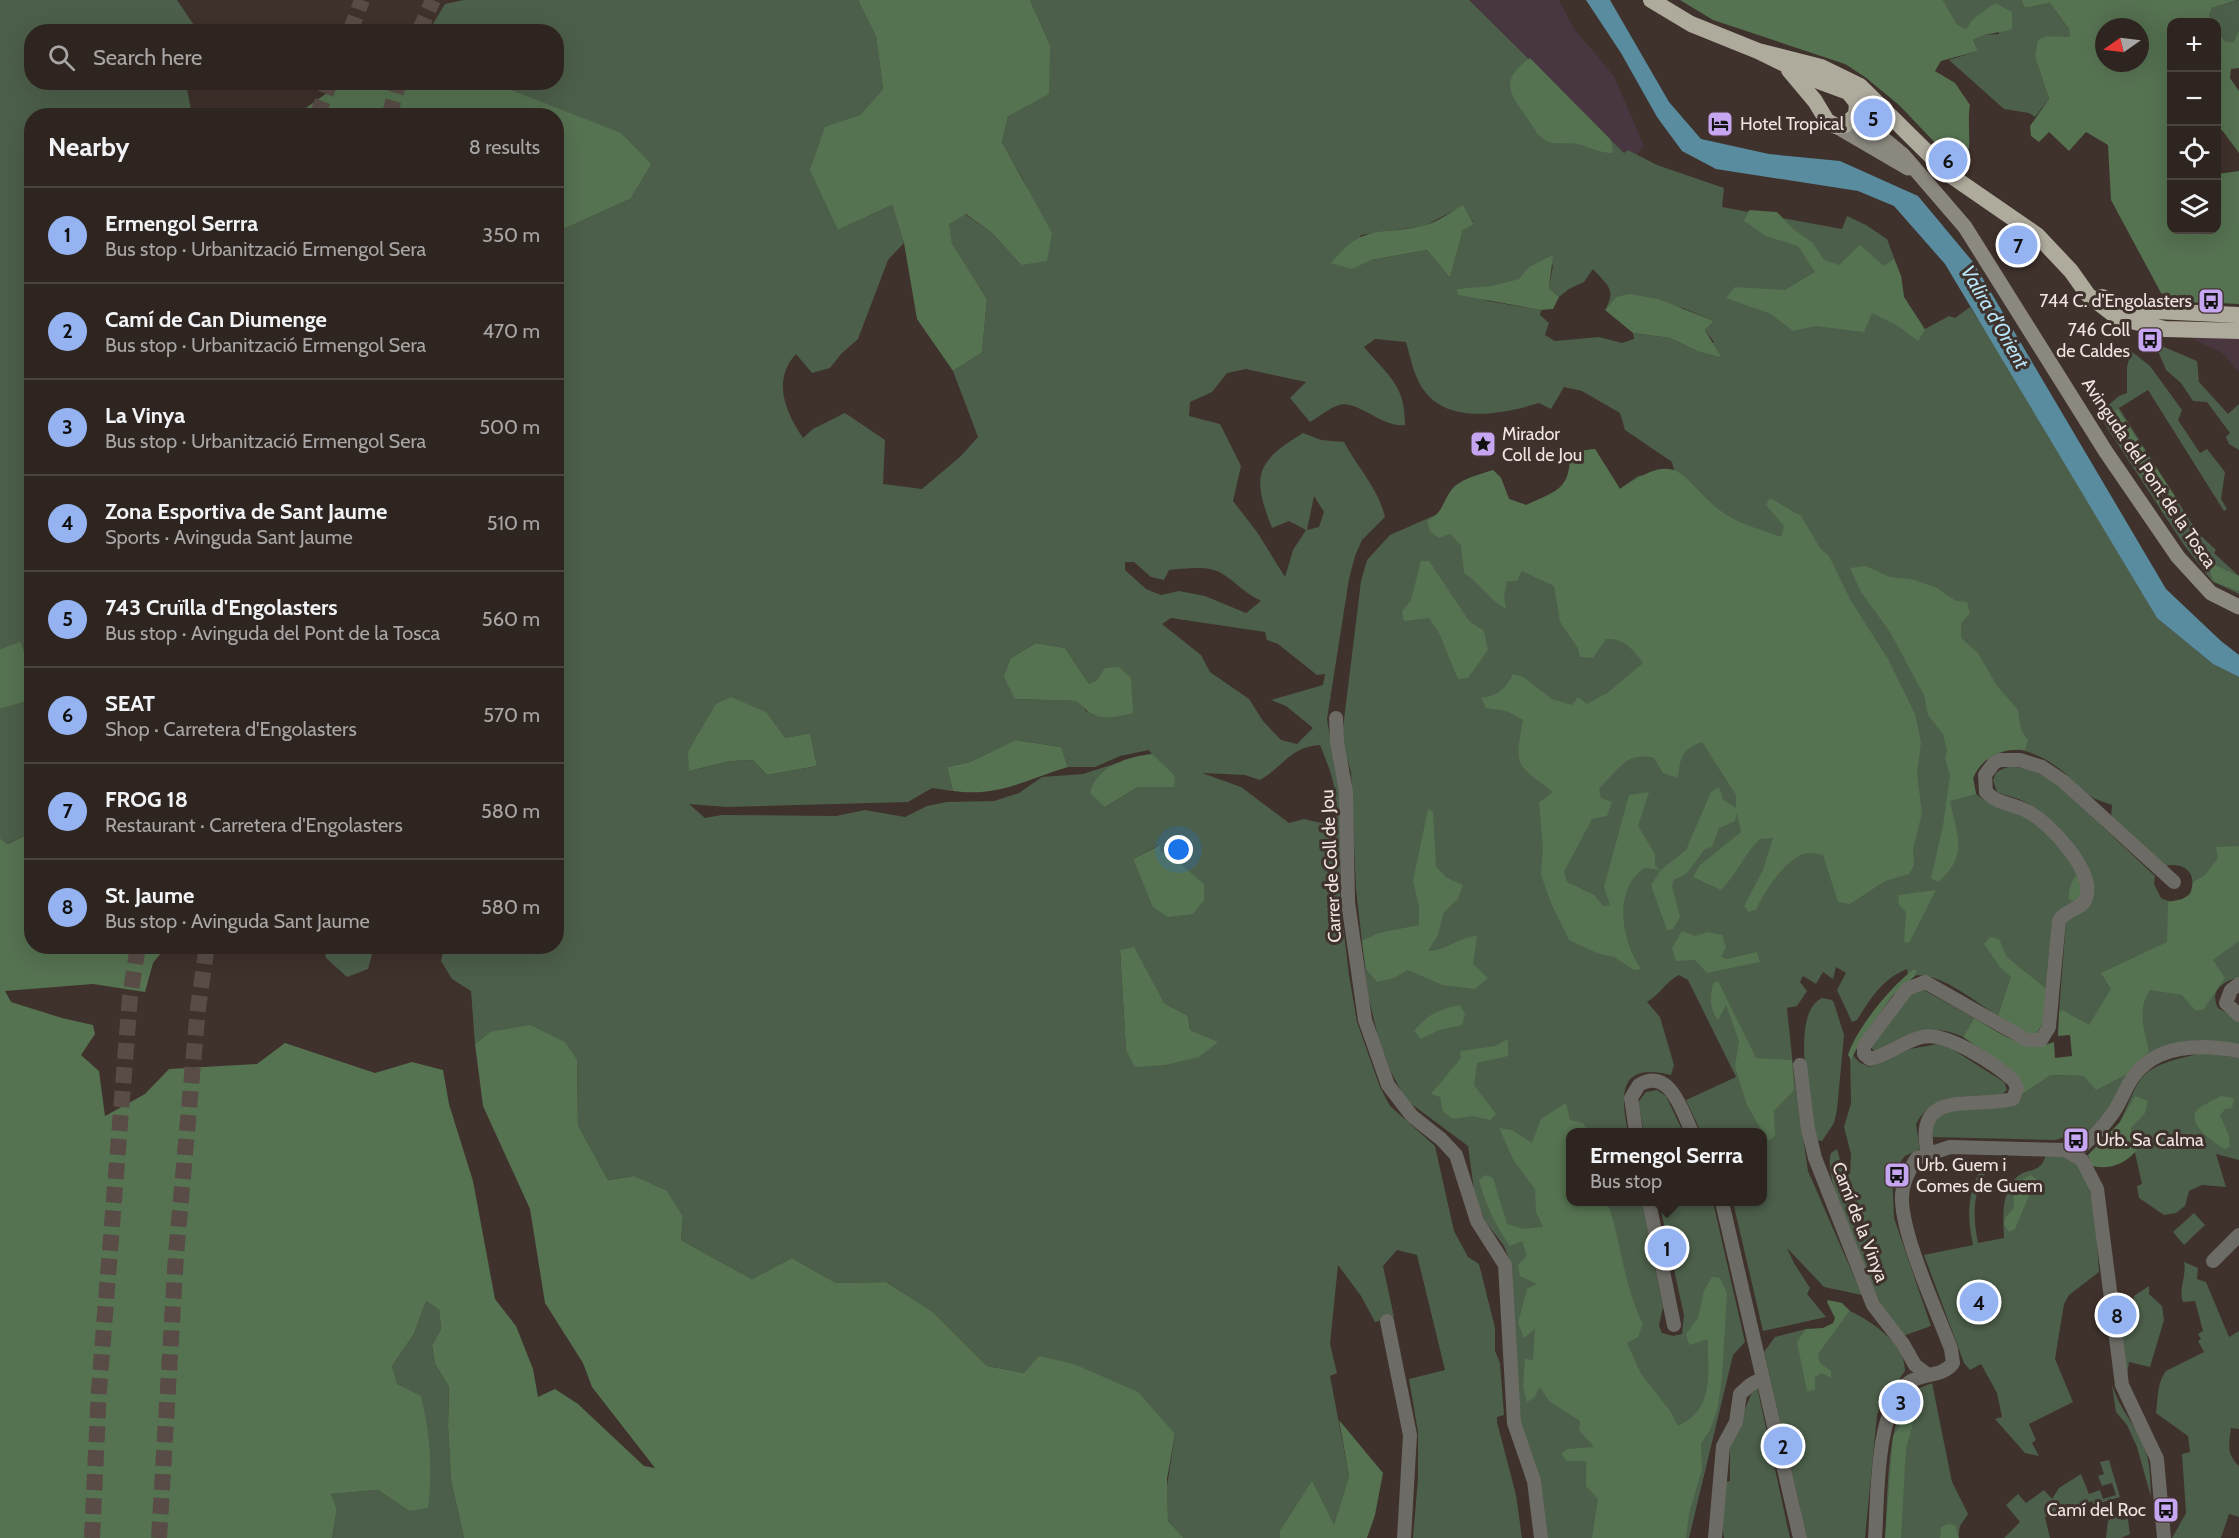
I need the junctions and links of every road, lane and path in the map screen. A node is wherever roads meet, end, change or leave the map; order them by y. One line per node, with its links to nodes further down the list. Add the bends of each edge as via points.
1 (1651, 0): 2 (highway, via 1691,24)
2 (1758, 51): 3 (highway); 4 (highway, via 1837,73 1860,86)
3 (1780, 61): 4 (highway); 5 (highway)
4 (1860, 100): 5 (highway, via 1827,93); 6 (highway, via 1850,122); 7 (main road, Avinguda del Pont de la Tosca, via 1873,130 1891,143); 8 (highway, via 1950,175 2037,235)
5 (1821, 108): 6 (highway, via 1825,119)
6 (1836, 126): 7 (main road, Avinguda del Pont de la Tosca)
7 (1915, 172): 11 (main road, Avinguda del Pont de la Tosca, via 1965,227 2106,452 2178,557 2211,593)
8 (2071, 271): 9 (highway, via 2101,296 2134,310); 10 (highway, via 2088,294 2118,318 2165,329)
9 (2239, 315)
10 (2239, 331)
11 (2239, 607)
12 (1336, 718): 31 (street, Carrer de Coll de Jou, via 1346,792 1348,910 1365,1020 1388,1085 1412,1116 1456,1155 1477,1221 1505,1265 1514,1423 1533,1481)
13 (2174, 882): 20 (street, via 2053,773 2020,759 1994,763 1985,776 1986,792 2000,803 2018,806 2038,819 2077,861 2088,882 2087,894 2081,905 2066,912 2059,921 2049,1027 2041,1040 2026,1040 1925,982 1906,989 1864,1046 1864,1054 1870,1059 1922,1037 1941,1037 2014,1081 2017,1088 2013,1099 1954,1102 1932,1114 1925,1130)
14 (2239, 984): 15 (street, via 2230,990 2226,1003)
15 (2239, 1015)
16 (2239, 1051): 21 (street, via 2195,1047 2172,1050 2150,1060 2132,1078 2106,1122)
17 (1800, 1065): 28 (street, Camí de la Vinya, via 1815,1158 1873,1305 1915,1365)
18 (1635, 1128): 19 (street, via 1631,1098 1639,1084 1652,1080 1671,1089)
19 (1690, 1128)
20 (1928, 1153): 21 (street, via 1950,1147 2040,1148); 28 (street, via 1917,1158 1908,1171 1902,1201 1913,1244 1954,1358 1944,1372)
21 (2074, 1153): 35 (street, via 2097,1188 2119,1372 2127,1400 2157,1459)
22 (1650, 1206): 27 (street)
23 (1723, 1206): 29 (street)
24 (2239, 1235): 25 (street)
25 (2213, 1261)
26 (1387, 1321): 30 (street, via 1410,1435)
27 (1674, 1324)
28 (1928, 1375): 34 (street, via 1904,1387 1887,1419)
29 (1763, 1378): 32 (street, via 1740,1394 1736,1422 1724,1446); 33 (street)
30 (1404, 1538)
31 (1541, 1538)
32 (1715, 1538)
33 (1800, 1538)
34 (1875, 1538)
35 (2164, 1538)

